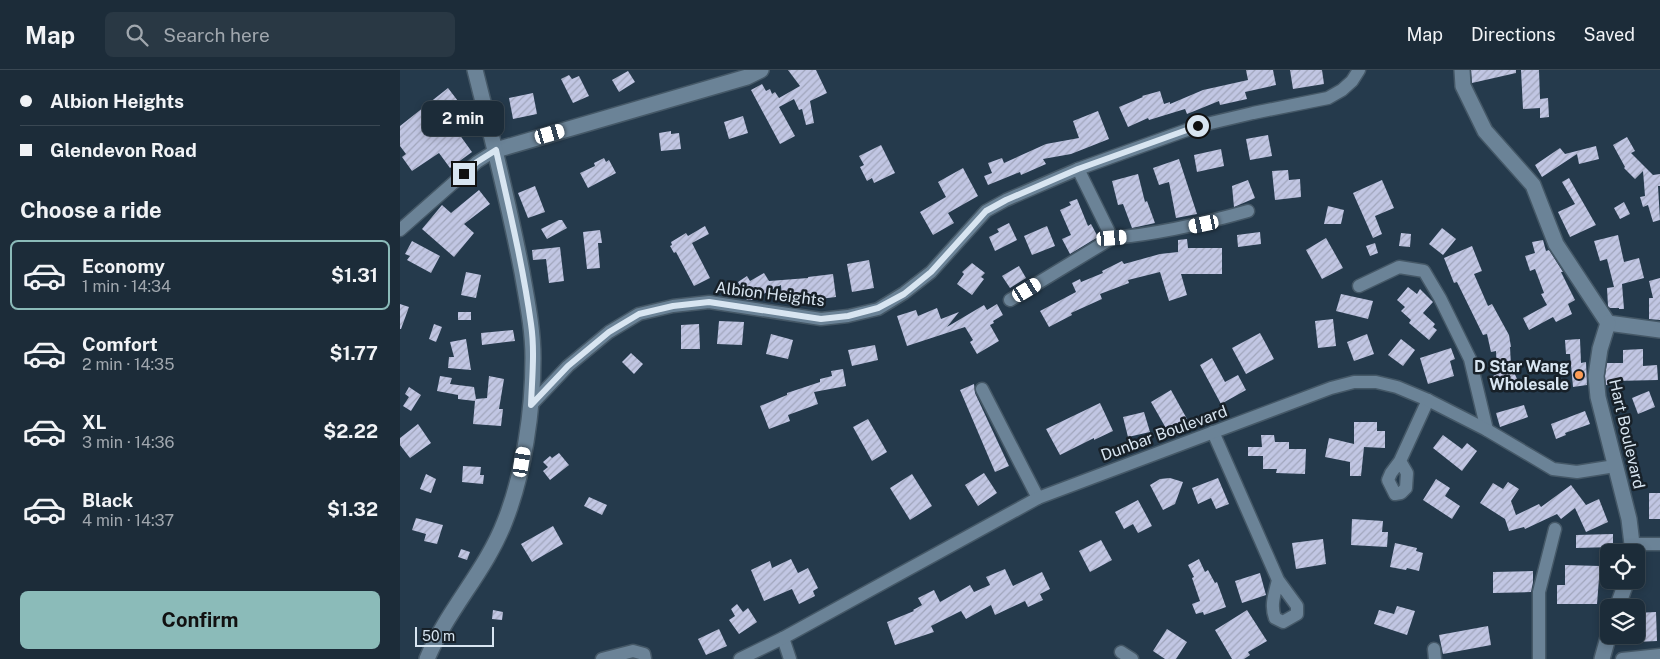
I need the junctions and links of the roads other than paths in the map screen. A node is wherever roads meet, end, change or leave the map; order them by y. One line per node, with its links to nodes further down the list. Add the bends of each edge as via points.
1 (475, 70): 5 (street)
2 (761, 70): 5 (street)
3 (1359, 70): 6 (street, Albion Heights, via 1352,81 1328,98 1198,126)
4 (1462, 70): 12 (street, via 1463,86 1485,131 1533,184 1556,244)
5 (496, 150): 8 (street, via 477,162); 16 (street, via 531,325 534,358)
6 (1078, 169): 9 (street); 16 (street, Albion Heights, via 986,211 931,272 904,294 878,308 821,319 709,302 639,314 609,332 568,366)
7 (1248, 211): 9 (street, via 1204,224)
8 (400, 230)
9 (1112, 238): 11 (street)
10 (1359, 286): 17 (street, via 1399,267 1424,271 1470,359)
11 (1010, 300)
12 (1608, 323): 13 (street); 20 (street, Hart Boulevard, via 1596,376)
13 (1660, 330)
14 (982, 389): 21 (street)
15 (1428, 400): 17 (street, Dunbar Boulevard); 18 (street, Dunbar Boulevard, via 1390,385 1354,382); 19 (street)
16 (531, 405): 30 (street, via 518,482 505,522 485,563 449,616)
17 (1487, 430): 20 (street, Dunbar Boulevard, via 1553,469 1577,472)
18 (1213, 432): 21 (street, Dunbar Boulevard); 26 (street)
19 (1400, 461)
20 (1615, 466): 23 (street, Hart Boulevard, via 1629,519)
21 (1038, 498): 27 (street, Dunbar Boulevard)
22 (1555, 529): 35 (street, via 1538,592)
23 (1631, 544)
24 (1660, 544): 25 (street)
25 (1645, 546)
26 (1278, 580)
27 (783, 638): 33 (street, Dunbar Boulevard); 34 (street)
28 (1606, 644): 36 (street)
29 (1660, 655): 37 (street)
30 (427, 659)
31 (602, 659): 32 (street, via 633,651 644,654)
32 (645, 659)
33 (740, 659)
34 (790, 659)
35 (1539, 659)
36 (1602, 659)
37 (1622, 659)

